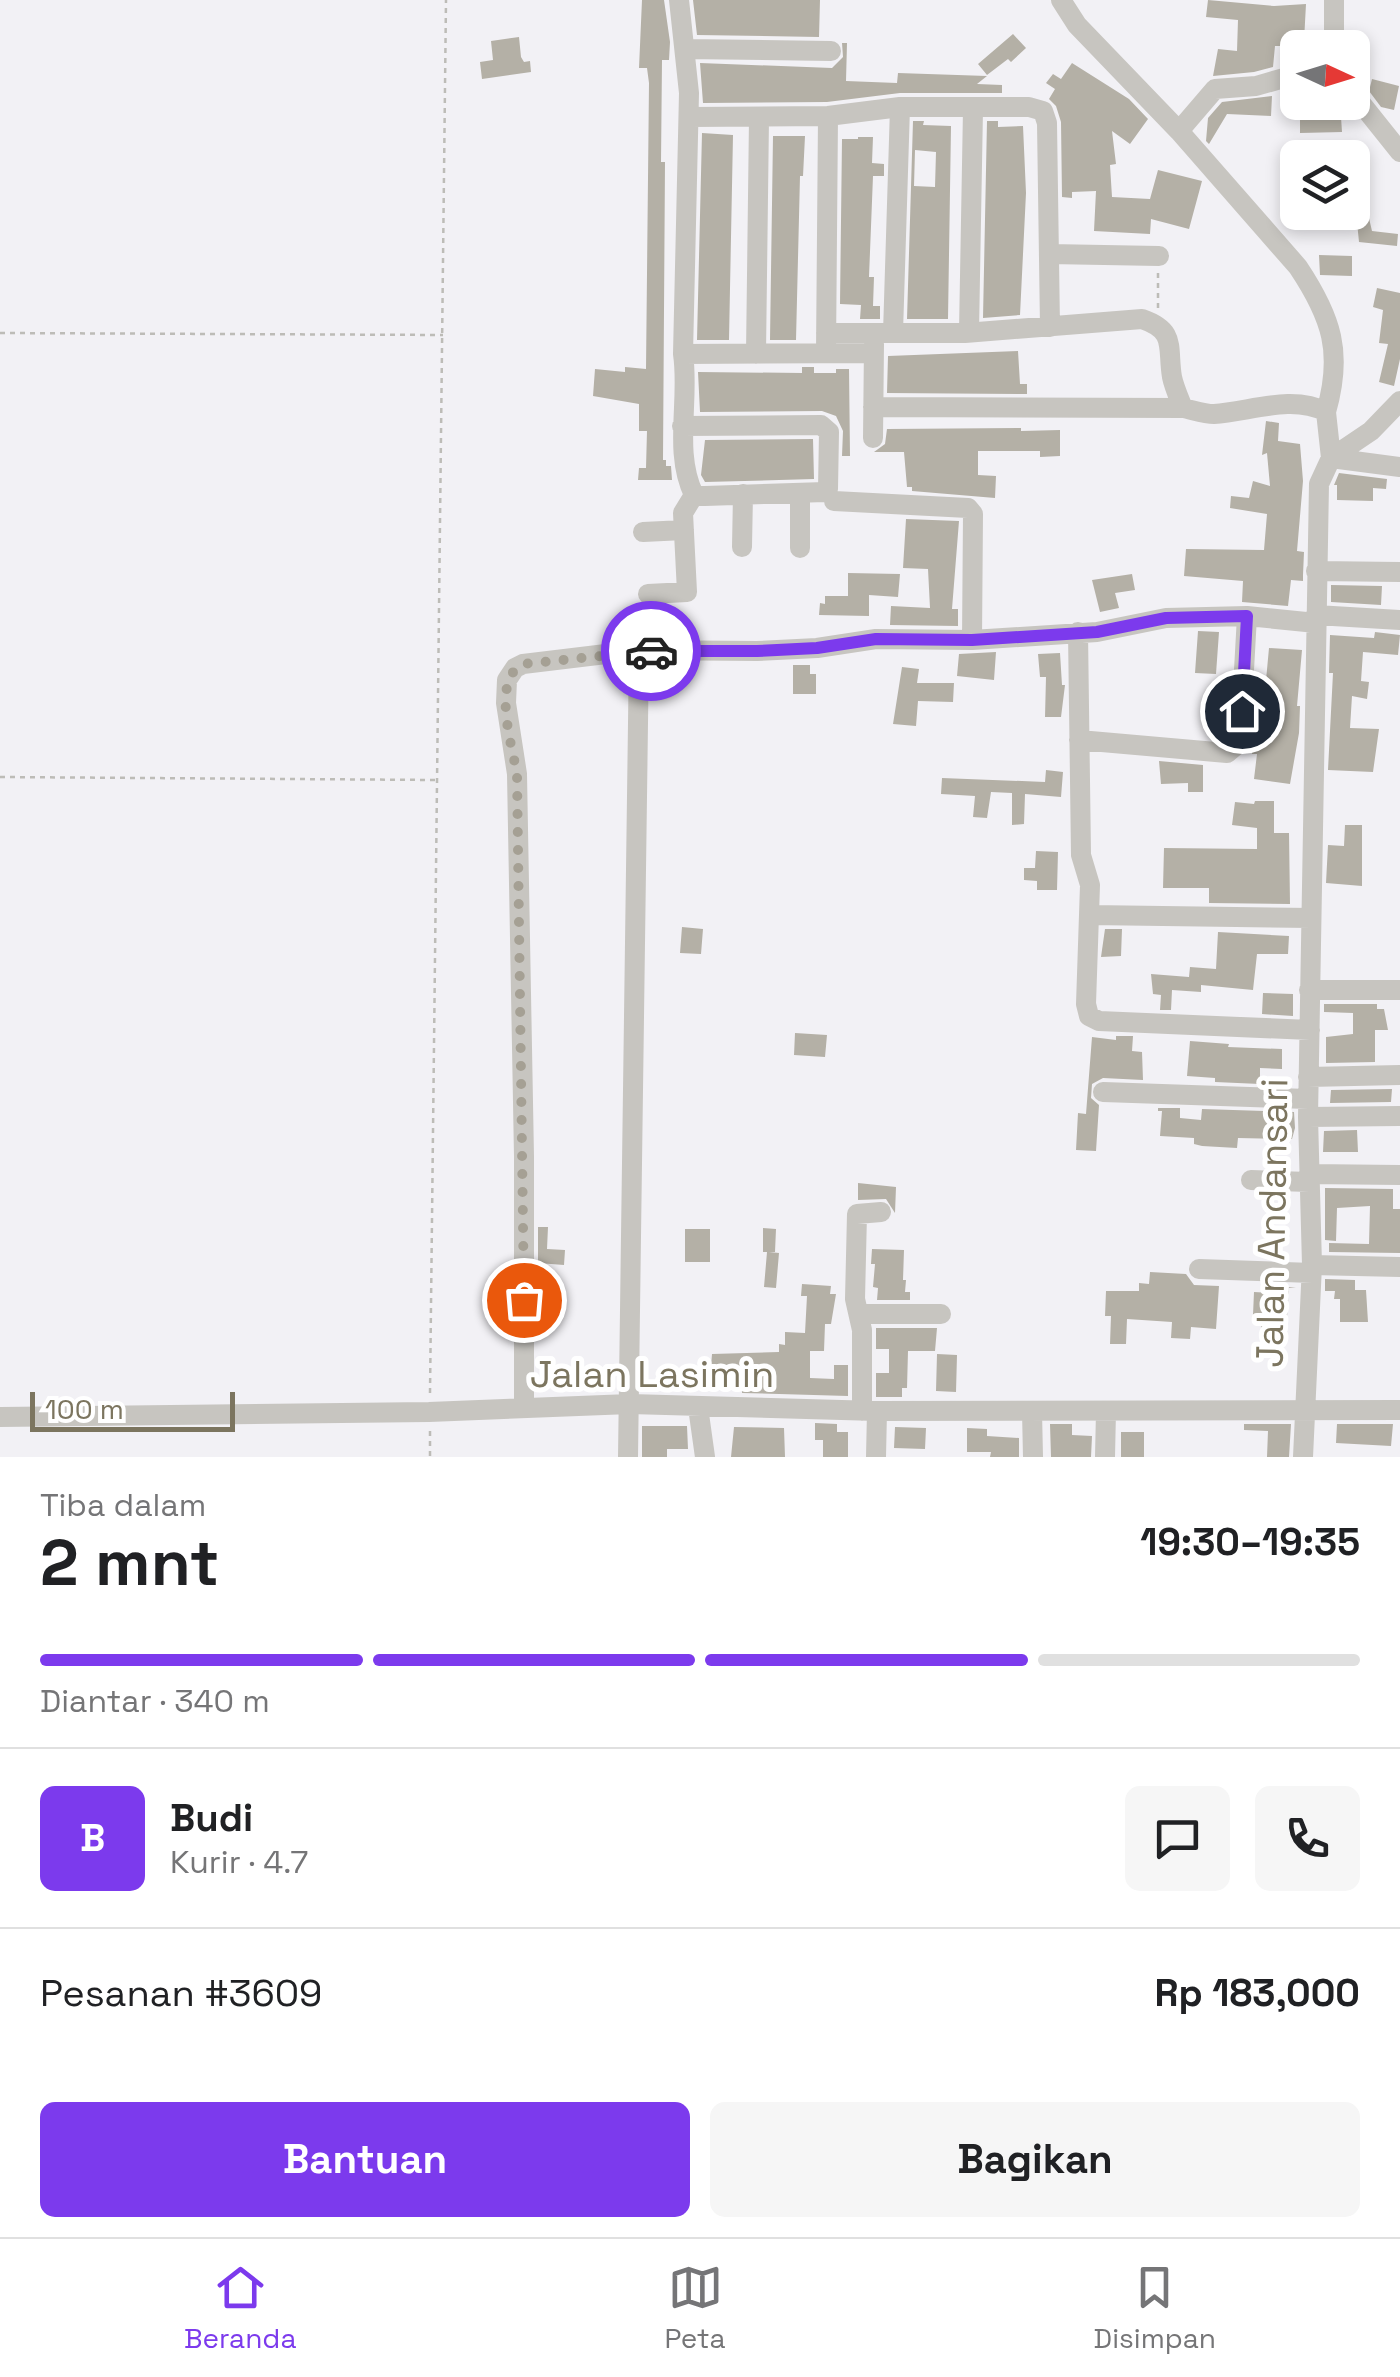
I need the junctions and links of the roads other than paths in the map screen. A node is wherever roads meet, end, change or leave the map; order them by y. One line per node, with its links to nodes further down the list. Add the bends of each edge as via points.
1 (680, 0): 5 (street)
2 (1061, 0): 14 (street, Jalan Andansari, via 1077,26)
3 (1334, 0): 4 (street)
4 (1334, 30)
5 (685, 49): 6 (street); 12 (street)
6 (831, 51)
7 (1280, 79): 14 (street, via 1214,88)
8 (900, 107): 9 (street); 11 (street); 20 (street)
9 (973, 109): 16 (street, via 1043,111); 19 (street)
10 (1370, 114): 15 (street)
11 (828, 116): 13 (street); 21 (street)
12 (690, 117): 13 (street); 22 (street)
13 (759, 118): 23 (street)
14 (1179, 131): 27 (street, Jalan Andansari, via 1312,287 1335,349)
15 (1400, 152)
16 (1049, 254): 17 (street); 18 (street)
17 (1159, 256)
18 (1050, 327): 19 (street); 26 (street, via 1128,318 1157,324 1167,335)
19 (969, 332): 20 (street)
20 (880, 339): 21 (street); 25 (street)
21 (826, 343): 23 (street)
22 (683, 354): 23 (street); 28 (street)
23 (756, 354)
24 (1400, 401): 30 (street)
25 (872, 407): 26 (street); 29 (street)
26 (1183, 408): 27 (street, via 1211,414 1316,406)
27 (1326, 412): 30 (street, Jalan Andansari)
28 (682, 426): 32 (street, via 825,427 828,489); 34 (street)
29 (873, 438)
30 (1330, 458): 31 (street); 40 (street, Jalan Andansari, via 1319,484)
31 (1400, 467)
32 (800, 493): 33 (street); 39 (street)
33 (742, 494): 34 (street); 38 (street)
34 (694, 495): 36 (street, via 683,513)
35 (834, 501): 47 (street, via 968,508)
36 (684, 530): 37 (street); 42 (street, via 687,592)
37 (642, 532)
38 (742, 547)
39 (800, 548)
40 (1316, 571): 41 (street); 44 (street, Jalan Andansari)
41 (1400, 572)
42 (648, 594)
43 (1247, 616): 44 (street); 46 (street, via 1166,618); 49 (street, via 1240,742 1234,749)
44 (1316, 619): 45 (street); 51 (street, Jalan Andansari)
45 (1400, 620)
46 (1078, 632): 47 (street); 49 (street)
47 (972, 640): 48 (street)
48 (639, 650): 68 (street); 69 (street, via 523,664 507,680 517,793)
49 (1079, 740): 50 (street, via 1081,862 1090,885)
50 (1090, 916): 51 (street); 54 (street, via 1086,1004 1098,1021)
51 (1310, 918): 52 (street, Jalan Andansari)
52 (1309, 990): 53 (street); 54 (street, Jalan Andansari)
53 (1400, 990)
54 (1310, 1030): 57 (street, Jalan Andansari)
55 (1400, 1075): 57 (street)
56 (1104, 1092): 57 (street)
57 (1308, 1098): 58 (street); 60 (street, Jalan Andansari)
58 (1400, 1116)
59 (1400, 1175): 60 (street)
60 (1309, 1178): 61 (street); 65 (street, Jalan Andansari)
61 (1251, 1180)
62 (881, 1212): 66 (street, via 856,1214)
63 (1400, 1267): 65 (street)
64 (1199, 1269): 65 (street)
65 (1312, 1269): 75 (street, Jalan Andansari)
66 (860, 1314): 67 (street); 73 (street)
67 (941, 1314)
68 (630, 1404): 69 (street, Jalan Lasimin); 70 (street, Jalan Lasimin); 77 (street)
69 (524, 1407): 76 (street, Jalan Lasimin)
70 (698, 1407): 73 (street, Jalan Lasimin); 78 (street)
71 (1032, 1410): 73 (street, Jalan Lasimin); 74 (street, Jalan Lasimin); 80 (street)
72 (1400, 1410): 75 (street, Jalan Lasimin)
73 (869, 1411): 79 (street)
74 (1106, 1411): 75 (street, Jalan Lasimin); 81 (street)
75 (1304, 1412): 82 (street, Jalan Andansari)
76 (0, 1418)
77 (628, 1457)
78 (705, 1457)
79 (876, 1457)
80 (1033, 1457)
81 (1105, 1457)
82 (1302, 1457)

